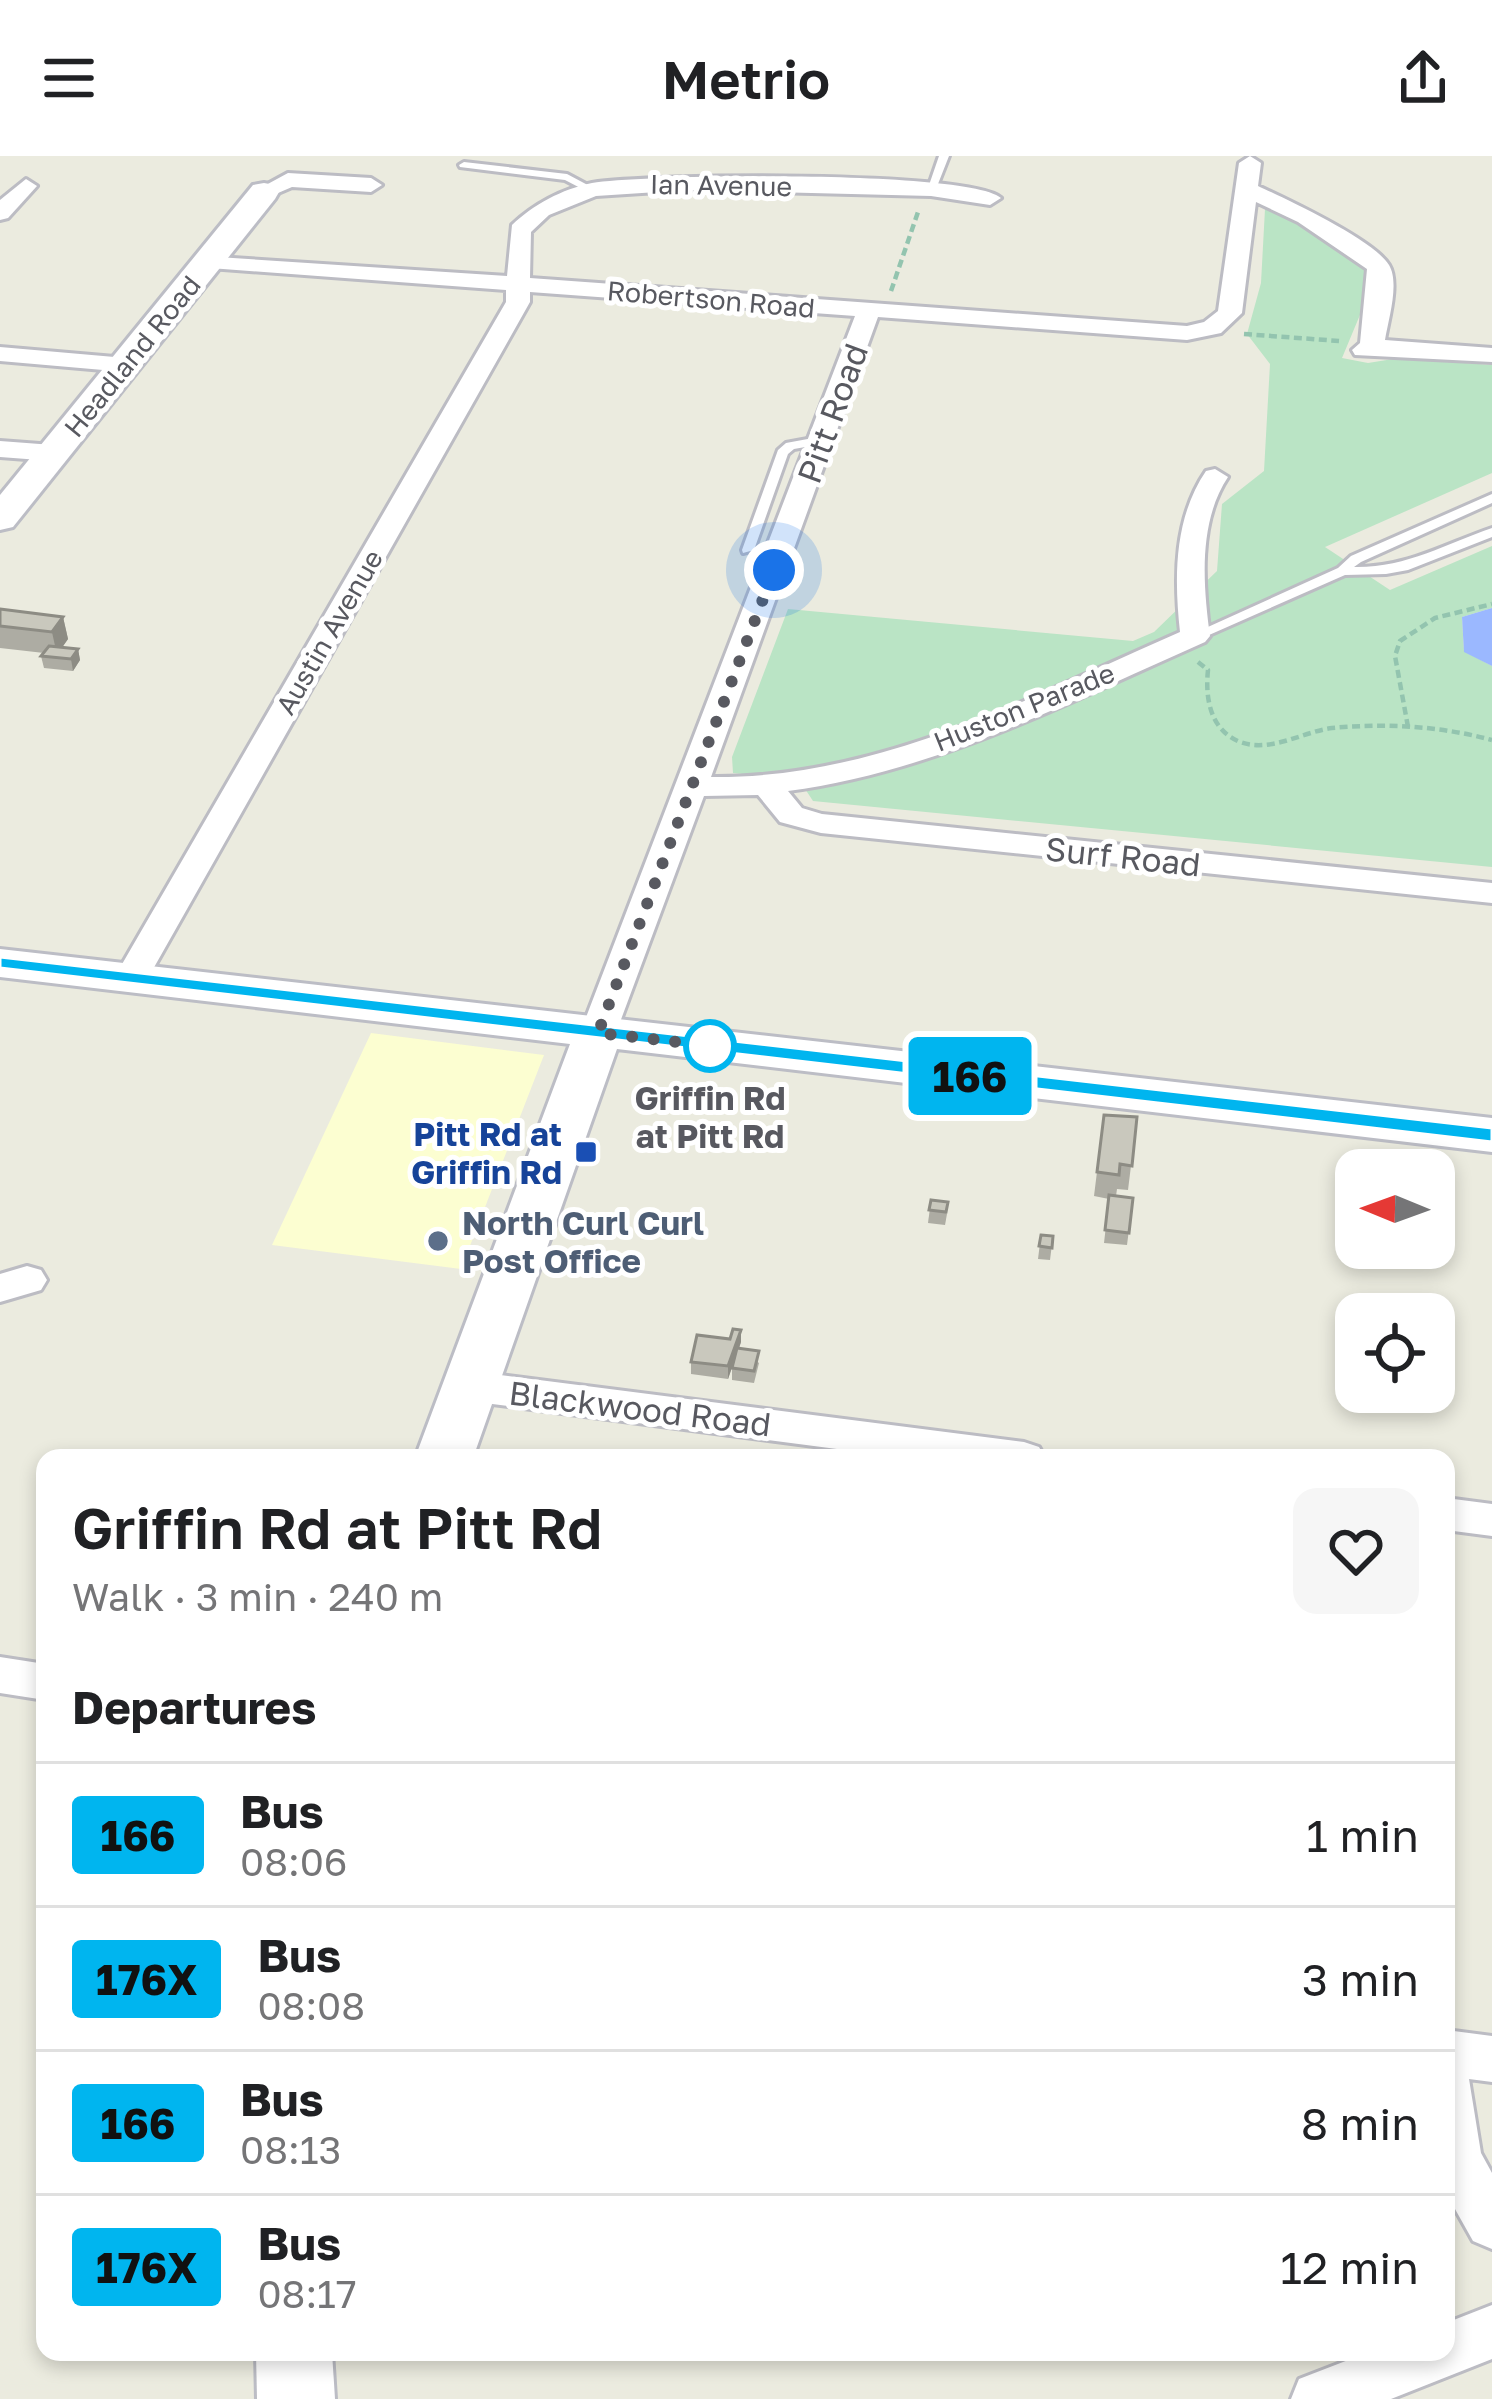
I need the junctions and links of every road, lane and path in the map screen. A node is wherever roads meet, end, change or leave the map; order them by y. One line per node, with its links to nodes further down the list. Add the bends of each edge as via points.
1 (806, 156): 6 (street)
2 (944, 156): 8 (lane)
3 (1247, 159): 10 (street)
4 (464, 165): 9 (lane, via 566,177)
5 (371, 185): 11 (street, via 288,180)
6 (784, 185): 8 (street, Ian Avenue); 9 (street, Ian Avenue)
7 (26, 186): 13 (street)
8 (931, 189): 12 (street, Ian Avenue); 16 (path)
9 (592, 190): 15 (street, Ian Avenue, via 541,210 520,230)
10 (1249, 190): 17 (street, via 1230,313); 18 (street, via 1378,266)
11 (264, 192): 14 (main road, Headland Road)
12 (990, 198)
13 (0, 213)
14 (210, 261): 15 (street, Robertson Road); 21 (main road, Headland Road)
15 (522, 284): 16 (street, Robertson Road); 39 (street, Austin Avenue)
16 (876, 313): 17 (street, Robertson Road, via 1159,334); 22 (street, Pitt Road)
17 (1220, 330): 18 (path)
18 (1359, 346): 20 (street)
19 (0, 354): 21 (street)
20 (1492, 355)
21 (126, 364): 24 (main road, Headland Road)
22 (824, 440): 29 (lane, via 782,453); 35 (street, Pitt Road)
23 (0, 448): 24 (street)
24 (52, 453): 27 (main road, Headland Road)
25 (1215, 477): 32 (street, via 1202,490 1189,597)
26 (1492, 498): 30 (lane, Huston Parade)
27 (0, 519)
28 (1492, 532): 30 (lane, Huston Parade, via 1389,574)
29 (748, 550)
30 (1343, 571): 32 (lane, Huston Parade)
31 (1492, 604): 33 (path, via 1426,619 1397,647)
32 (1193, 647): 33 (path, via 1208,670 1211,719 1244,742); 36 (street, Huston Parade, via 943,742)
33 (1408, 727): 34 (path)
34 (1492, 740)
35 (690, 786): 36 (street, Huston Parade); 40 (street, Pitt Road)
36 (769, 788): 37 (street, Surf Road, via 791,815 821,823)
37 (1492, 893)
38 (0, 963): 39 (main road)
39 (131, 978): 40 (main road)
40 (598, 1033): 41 (main road); 42 (main road, Pitt Road)
41 (1492, 1135)
42 (469, 1386): 43 (main road, Pitt Road); 44 (street, Blackwood Road)
43 (447, 1449)
44 (955, 1449)
45 (1455, 1515): 46 (street)
46 (1492, 1520)
47 (0, 1676): 48 (street)
48 (36, 1681)
49 (1455, 2054): 50 (street)
50 (1492, 2059)
51 (1455, 2159): 52 (street)
52 (1492, 2223)
53 (1492, 2332): 54 (street)
54 (1455, 2346)
55 (294, 2361): 57 (main road)
56 (1417, 2361): 58 (street)
57 (296, 2399)
58 (1318, 2399)

